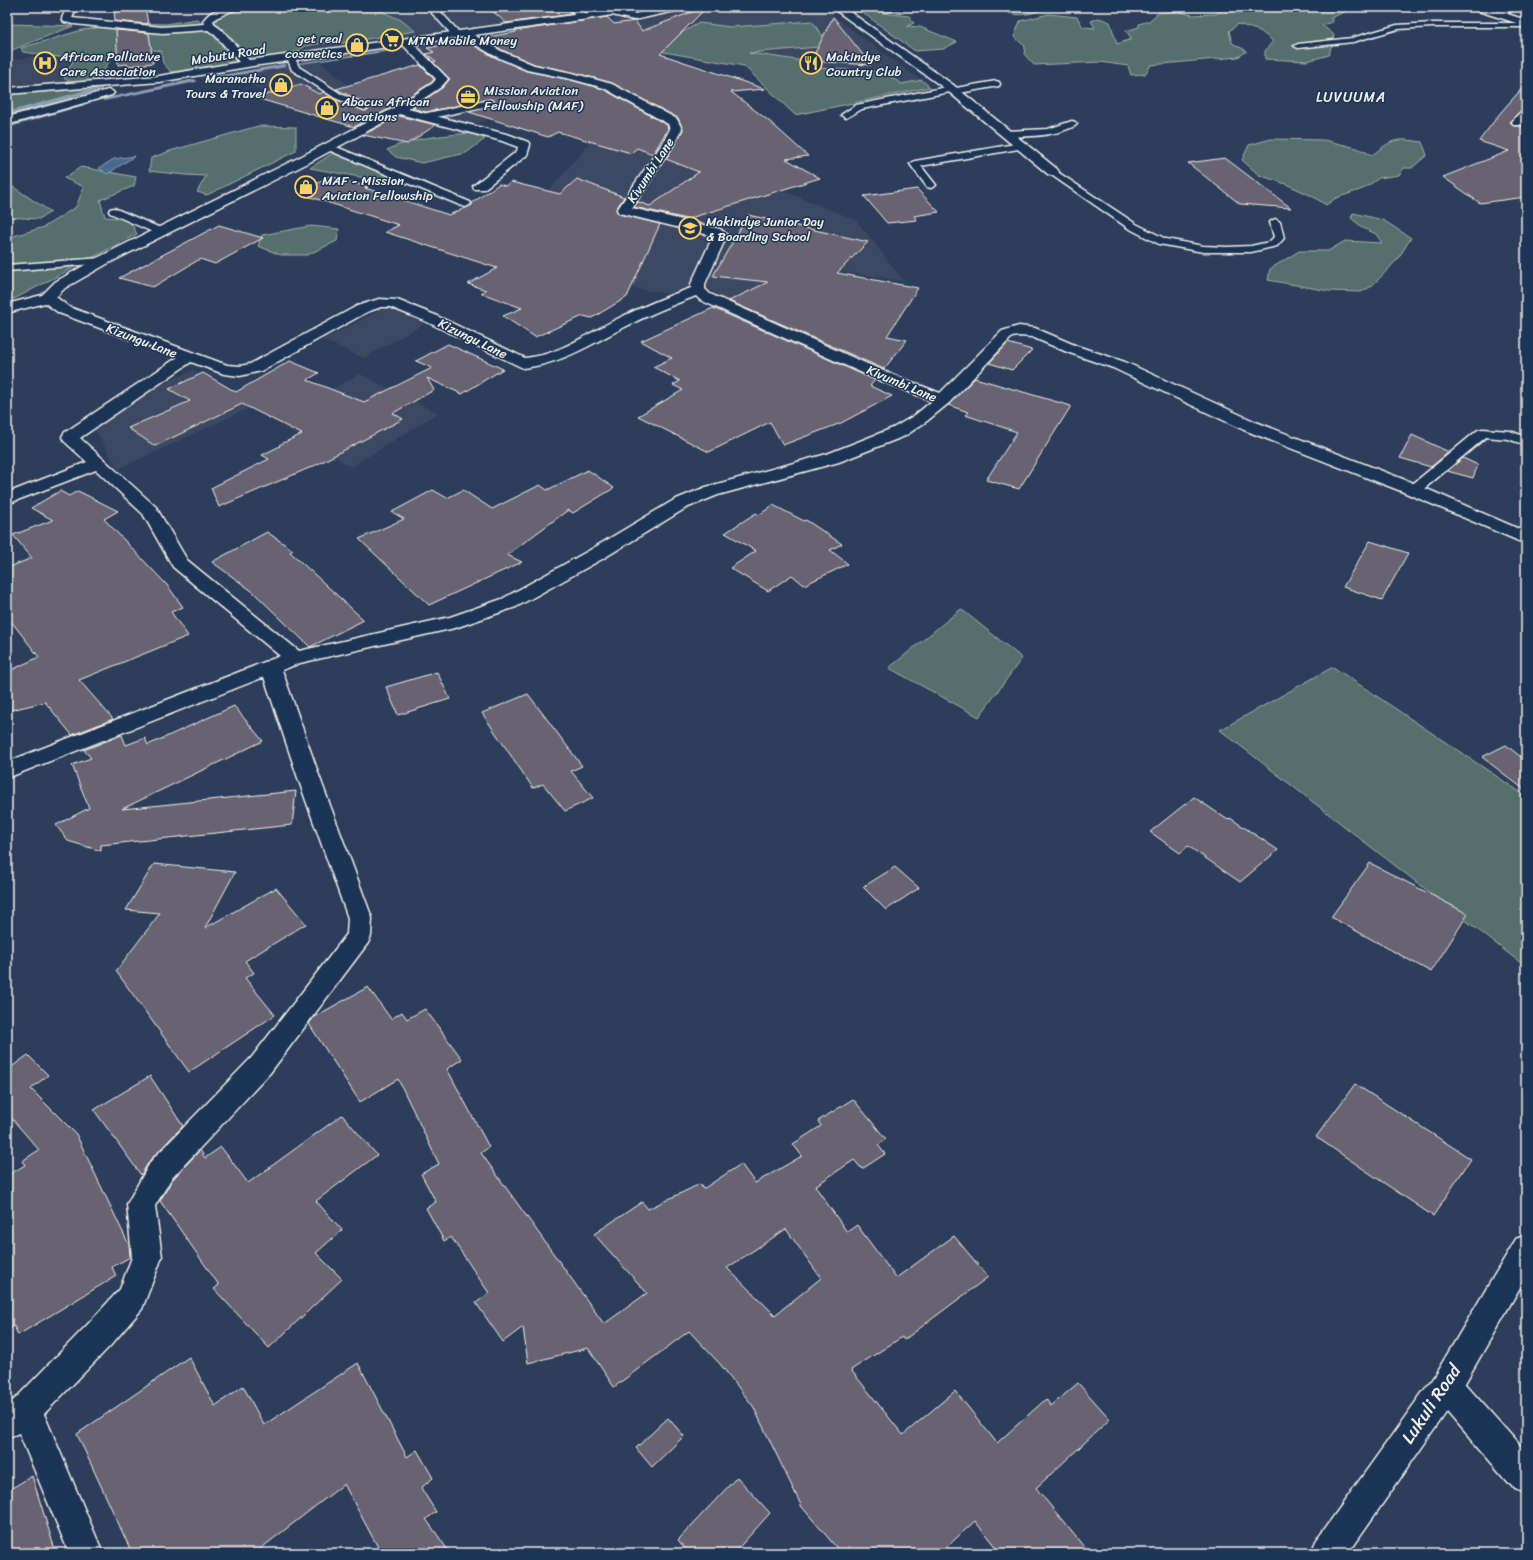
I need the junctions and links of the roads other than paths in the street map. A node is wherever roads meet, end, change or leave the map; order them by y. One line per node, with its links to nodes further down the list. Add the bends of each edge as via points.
1 (72, 7): 12 (street, via 68,20 162,30)
2 (232, 7): 12 (street, via 212,16 208,21)
3 (574, 7): 10 (street)
4 (680, 7): 10 (street, Mobutu Road, via 634,17 612,12)
5 (836, 7): 20 (street)
6 (1476, 7): 9 (street)
7 (1515, 7): 9 (lane)
8 (434, 10): 13 (lane)
9 (1499, 14): 11 (street)
10 (581, 17): 13 (street, Mobutu Road)
11 (1526, 24): 15 (lane, via 1397,27 1354,40)
12 (210, 27): 17 (street, via 219,33)
13 (461, 35): 14 (street, Mobutu Road); 43 (street, Kivumbi Lane, via 530,68 608,86 673,122 676,129 668,144 624,210 720,234 698,284)
14 (408, 43): 16 (street, Mobutu Road); 24 (street, via 442,79 437,85)
15 (1298, 46)
16 (291, 58): 17 (street, Mobutu Road); 23 (lane, via 295,68 338,96)
17 (246, 65): 18 (street, Mobutu Road)
18 (160, 79): 21 (street); 28 (street)
19 (996, 84): 20 (lane)
20 (953, 90): 26 (lane, via 859,107); 31 (street)
21 (7, 91)
22 (490, 103): 27 (lane)
23 (365, 107)
24 (398, 110): 27 (street); 33 (street)
25 (1526, 113): 29 (street)
26 (846, 115)
27 (427, 116): 36 (street, via 524,145 523,152)
28 (7, 120)
29 (1518, 122)
30 (1072, 124): 31 (lane, via 1061,130)
31 (1006, 134): 32 (street)
32 (1021, 146): 34 (street); 35 (lane, via 915,164)
33 (329, 147): 37 (lane); 40 (street)
34 (1053, 172): 39 (lane, via 1132,226 1163,242 1203,249 1251,248 1273,244 1279,238)
35 (931, 185)
36 (479, 186)
37 (466, 204)
38 (114, 211): 40 (lane)
39 (1276, 222)
40 (161, 232): 41 (street)
41 (102, 261): 42 (lane); 44 (street, via 60,285)
42 (7, 268)
43 (698, 290): 46 (street, Kizungu Lane, via 670,300 557,356 534,363 523,363 430,318 392,303 379,303 362,309 255,368 240,371 224,369); 47 (street, Kivumbi Lane, via 705,297 875,373)
44 (47, 298): 45 (street); 46 (street, Kizungu Lane, via 64,310)
45 (7, 309)
46 (189, 358): 49 (street, via 70,437)
47 (943, 400): 50 (street, via 1007,334 1019,331 1035,332 1072,349 1119,365 1250,426); 53 (street, via 899,432 873,443 832,458 712,490 680,504 509,604 455,622)
48 (1526, 441): 50 (lane, via 1510,435 1483,433)
49 (99, 463): 51 (street); 53 (street, via 150,511 180,563)
50 (1414, 490): 52 (street)
51 (7, 499)
52 (1526, 539)
53 (283, 662): 54 (street); 57 (street, via 310,781 360,918 359,936 261,1065 161,1170 141,1204 147,1257 131,1299 100,1334)
54 (7, 770)
55 (1526, 1249): 56 (street, Lukuli Road)
56 (1446, 1386): 58 (street); 60 (street, Lukuli Road)
57 (16, 1416): 59 (street)
58 (1526, 1477)
59 (86, 1553)
60 (1328, 1553)

